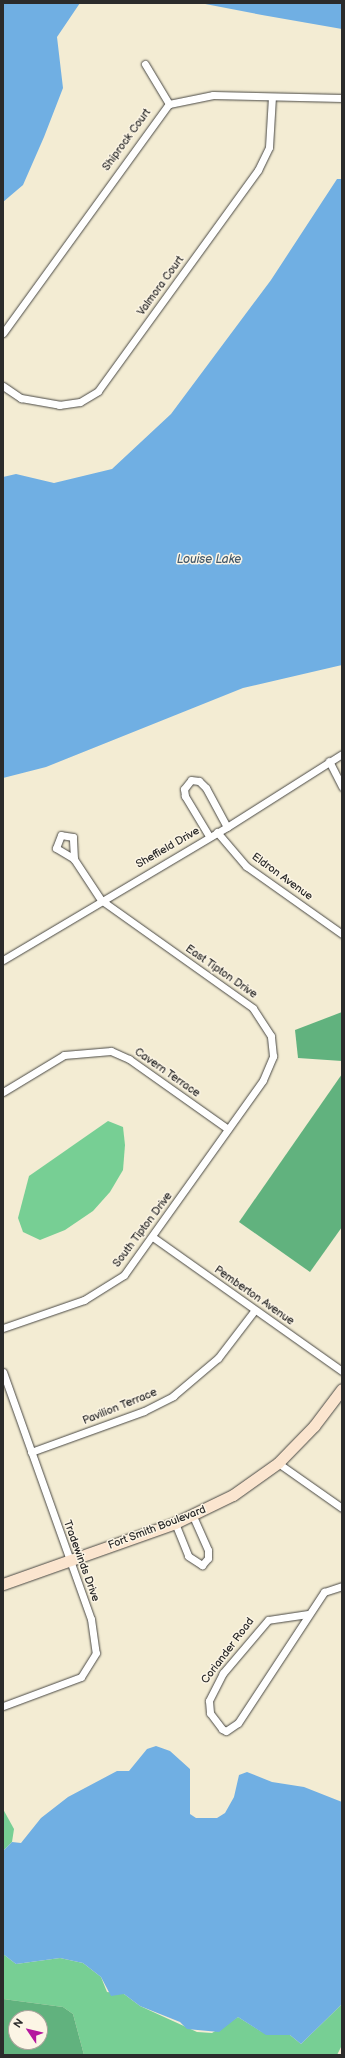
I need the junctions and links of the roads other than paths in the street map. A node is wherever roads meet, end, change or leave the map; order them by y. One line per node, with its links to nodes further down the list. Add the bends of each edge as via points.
1 (145, 64): 4 (street)
2 (272, 98): 3 (street); 4 (street, via 213,95); 6 (street, Valmora Court, via 269,147 258,170 98,391 80,402 60,406 27,400)
3 (342, 98)
4 (169, 104): 5 (street, Shiprock Court)
5 (3, 334)
6 (3, 386)
7 (342, 754): 8 (street, Sheffield Drive)
8 (329, 762): 9 (street); 10 (street, Sheffield Drive)
9 (342, 787)
10 (227, 827): 11 (street, Sheffield Drive); 12 (street, via 206,788 199,781 191,780 184,789 185,796)
11 (217, 832): 12 (street, Sheffield Drive); 15 (street, Eldron Avenue, via 246,866)
12 (209, 836): 14 (street, Sheffield Drive)
13 (74, 859): 14 (street)
14 (101, 900): 16 (street, Sheffield Drive); 18 (street, East Tipton Drive, via 253,1008 265,1022 273,1056 263,1080)
15 (342, 934)
16 (3, 960)
17 (3, 1092): 18 (street, Cavern Terrace, via 64,1055 111,1051 130,1059)
18 (228, 1129): 19 (street, South Tipton Drive)
19 (154, 1238): 20 (street, Pemberton Avenue); 21 (street, South Tipton Drive, via 124,1275 106,1290)
20 (254, 1311): 22 (street, Pemberton Avenue); 25 (street, Pavilion Terrace, via 218,1358 173,1396 144,1411)
21 (3, 1328)
22 (342, 1371)
23 (3, 1372): 25 (street, Tradewinds Drive)
24 (342, 1389): 26 (street, Fort Smith Boulevard, via 314,1426)
25 (31, 1452): 30 (street, Tradewinds Drive)
26 (278, 1463): 27 (street); 28 (street, Fort Smith Boulevard, via 233,1495)
27 (342, 1508)
28 (193, 1516): 29 (street, Fort Smith Boulevard); 29 (street, via 208,1550 208,1558 202,1565 188,1556)
29 (175, 1523): 30 (street, Fort Smith Boulevard)
30 (69, 1561): 31 (street, Fort Smith Boulevard); 34 (street, Tradewinds Drive, via 91,1619 96,1653 91,1665 81,1677)
31 (3, 1584)
32 (342, 1586): 33 (street, Coriander Road, via 329,1588)
33 (308, 1614): 33 (street, Coriander Road, via 238,1723 226,1731 222,1729 210,1713 209,1701 213,1687 223,1673 268,1620)
34 (3, 1706)

